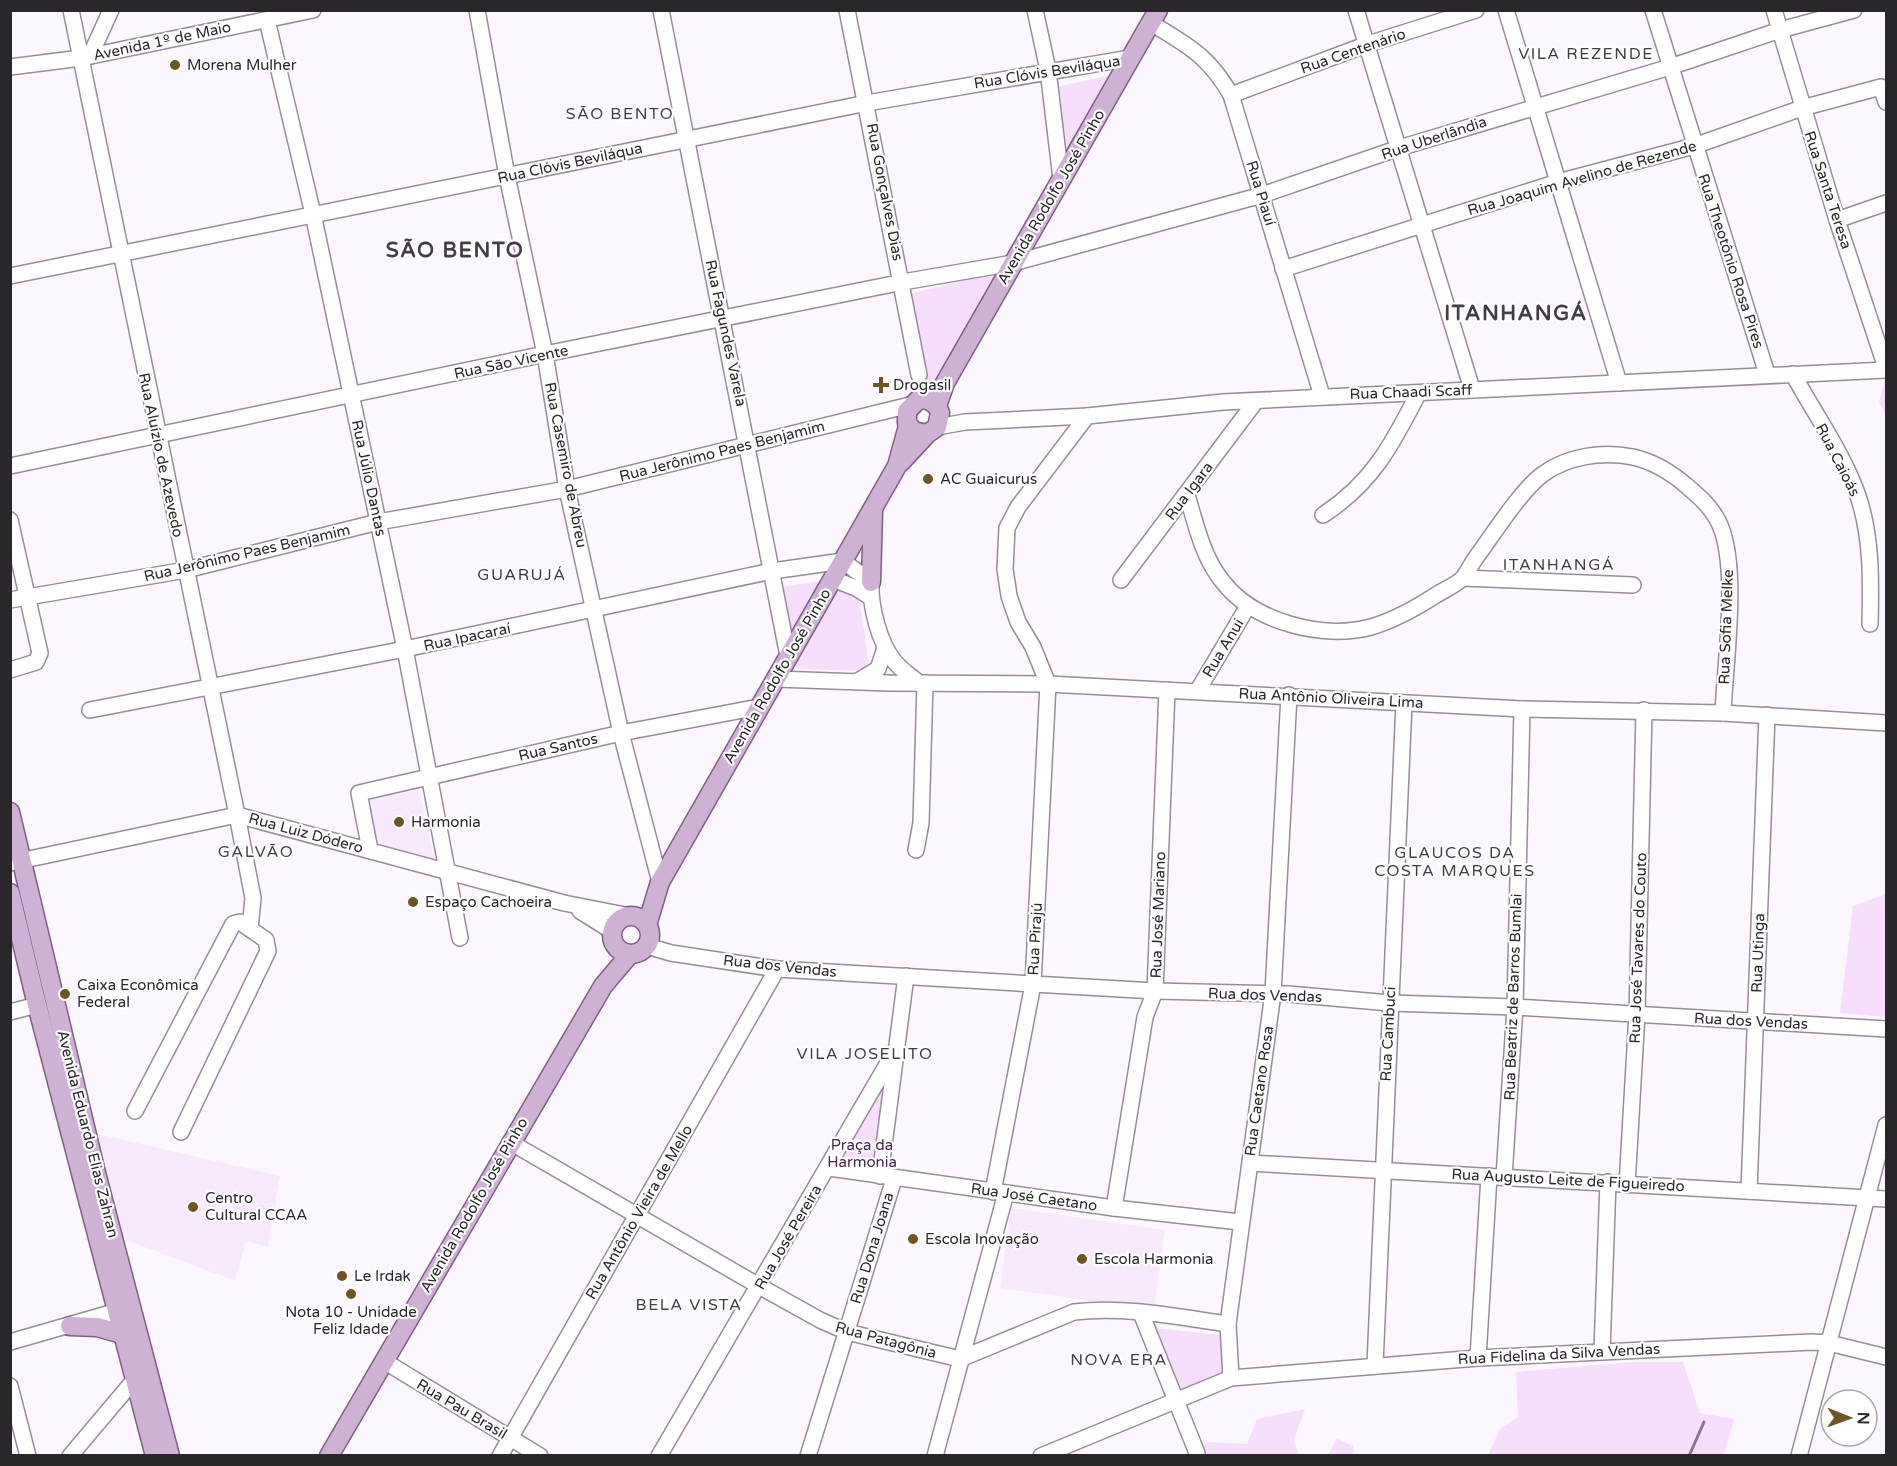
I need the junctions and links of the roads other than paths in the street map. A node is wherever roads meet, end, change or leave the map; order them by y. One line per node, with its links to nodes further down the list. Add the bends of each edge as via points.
1 (70, 10): 18 (street, Rua Aluízio de Azevedo)
2 (111, 10): 18 (street)
3 (314, 10): 15 (street, Avenida 1º de Maio)
4 (477, 10): 31 (street, Rua Casemiro de Abreu)
5 (661, 10): 28 (street, Rua Fagundes Varela)
6 (847, 10): 25 (street, Rua Gonçalves Dias)
7 (1035, 10): 22 (street)
8 (1356, 10): 17 (street)
9 (1476, 10): 17 (street, Rua Centenário)
10 (1506, 10): 26 (street)
11 (1653, 10): 21 (street, Rua Theotônio Rosa Pires)
12 (1774, 10): 16 (street, Rua Santa Teresa)
13 (1854, 10): 16 (street, Rua Uberlândia)
14 (1154, 17): 19 (main road, Avenida Rodolfo José Pinho); 23 (street, Rua Piauí, via 1200,53)
15 (267, 20): 18 (street, Avenida 1º de Maio); 36 (street, Rua Júlio Dantas)
16 (1780, 30): 21 (street, Rua Uberlândia); 27 (street, Rua Santa Teresa)
17 (1368, 44): 23 (street, Rua Centenário); 30 (street)
18 (85, 57): 20 (street, Avenida 1º de Maio); 39 (street, Rua Aluízio de Azevedo)
19 (1130, 58): 22 (street, Rua Clóvis Beviláqua); 32 (main road, Avenida Rodolfo José Pinho)
20 (10, 67)
21 (1670, 67): 26 (street, Rua Uberlândia); 29 (street, Rua Theotônio Rosa Pires)
22 (1048, 70): 25 (street, Rua Clóvis Beviláqua); 32 (street)
23 (1231, 95): 34 (street, Rua Piauí)
24 (1887, 102): 27 (street, Rua Joaquim Avelino de Rezende, via 1881,87)
25 (867, 103): 28 (street, Rua Clóvis Beviláqua); 43 (street, Rua Gonçalves Dias)
26 (1535, 106): 30 (street, Rua Uberlândia); 33 (street)
27 (1802, 108): 29 (street, Rua Joaquim Avelino de Rezende); 37 (street, Rua Santa Teresa)
28 (685, 140): 31 (street, Rua Clóvis Beviláqua); 44 (street, Rua Fagundes Varela)
29 (1694, 146): 33 (street, Rua Joaquim Avelino de Rezende); 47 (street, Rua Theotônio Rosa Pires)
30 (1399, 148): 34 (street, Rua Uberlândia); 38 (street)
31 (507, 176): 36 (street, Rua Clóvis Beviláqua); 45 (street, Rua Casemiro de Abreu)
32 (1061, 179): 40 (main road, Avenida Rodolfo José Pinho)
33 (1558, 182): 38 (street, Rua Joaquim Avelino de Rezende); 51 (street)
34 (1262, 195): 40 (street, Rua Uberlândia); 41 (street, Rua Piauí)
35 (1887, 203): 37 (street)
36 (313, 214): 39 (street, Rua Clóvis Beviláqua); 54 (street, Rua Júlio Dantas)
37 (1837, 220): 46 (street, Rua Santa Teresa)
38 (1423, 226): 41 (street, Rua Joaquim Avelino de Rezende); 52 (street)
39 (121, 255): 42 (street, Rua Clóvis Beviláqua); 61 (street, Rua Aluízio de Azevedo)
40 (1013, 263): 43 (street, Rua São Vicente); 50 (main road, Avenida Rodolfo José Pinho)
41 (1283, 269): 55 (street, Rua Piauí)
42 (10, 276)
43 (903, 282): 44 (street, Rua São Vicente); 49 (street, Rua Gonçalves Dias)
44 (723, 318): 45 (street, Rua São Vicente); 62 (street, Rua Fagundes Varela)
45 (545, 354): 54 (street, Rua São Vicente); 65 (street, Rua Casemiro de Abreu)
46 (1887, 369): 48 (street, Rua Chaadi Scaff)
47 (1767, 374): 48 (street, Rua Chaadi Scaff); 51 (street, Rua Chaadi Scaff)
48 (1792, 374): 82 (street, Rua Caioás, via 1858,496 1867,535)
49 (919, 375)
50 (945, 383): 57 (main road, Avenida Rodolfo José Pinho); 58 (main road, Avenida Rodolfo José Pinho)
51 (1619, 383): 52 (street, Rua Chaadi Scaff)
52 (1472, 389): 53 (street, Rua Chaadi Scaff)
53 (1418, 394): 55 (street, Rua Chaadi Scaff); 68 (street, via 1392,445 1365,483)
54 (351, 396): 61 (street, Rua São Vicente); 70 (street, Rua Júlio Dantas)
55 (1322, 396): 56 (street, Rua Chaadi Scaff)
56 (1256, 401): 59 (street, Rua Chaadi Scaff); 66 (street, Rua Igara)
57 (937, 406): 58 (main road, via 929,400); 60 (main road, via 940,413)
58 (911, 414): 60 (main road, via 913,431); 62 (street, Rua Jerônimo Paes Benjamim, via 870,416); 64 (main road, Avenida Rodolfo José Pinho)
59 (1086, 416): 60 (street, Rua Chaadi Scaff, via 965,422); 90 (street, via 1018,507 1007,528 1005,569 1009,596)
60 (932, 430): 64 (main road, Avenida Rodolfo José Pinho)
61 (156, 435): 63 (street, Rua São Vicente); 72 (street, Rua Aluízio de Azevedo)
62 (748, 444): 65 (street, Rua Jerônimo Paes Benjamim); 73 (street, Rua Fagundes Varela)
63 (10, 466)
64 (897, 466): 67 (main road, Avenida Rodolfo José Pinho)
65 (567, 489): 70 (street, Rua Jerônimo Paes Benjamim); 81 (street, Rua Casemiro de Abreu)
66 (1187, 495): 76 (street, Rua Igara); 80 (street, Rua Sofia Melke, via 1209,564 1223,584)
67 (873, 509): 71 (main road, Avenida Rodolfo José Pinho); 78 (main road)
68 (1323, 515)
69 (10, 520): 79 (street)
70 (378, 522): 72 (street, Rua Jerônimo Paes Benjamim); 84 (street, Rua Júlio Dantas)
71 (843, 561): 73 (street, Rua Ipacaraí); 75 (main road, Avenida Rodolfo José Pinho); 78 (street)
72 (186, 570): 79 (street, Rua Jerônimo Paes Benjamim); 91 (street, Rua Aluízio de Azevedo)
73 (772, 571): 81 (street, Rua Ipacaraí); 85 (street, Rua Fagundes Varela)
74 (1463, 578): 77 (street); 80 (street, Rua Sofia Melke, via 1417,608 1369,627 1303,628 1271,619); 100 (street, Rua Sofia Melke, via 1510,511 1540,476 1561,462 1622,455 1649,461 1674,474 1706,503 1726,544 1729,587)
75 (832, 579): 78 (street); 85 (main road, Avenida Rodolfo José Pinho)
76 (1121, 580)
77 (1633, 585)
78 (871, 589): 83 (street)
79 (18, 599): 86 (street, via 40,658)
80 (1248, 606): 93 (street, Rua Anui)
81 (596, 610): 84 (street, Rua Ipacaraí); 103 (street, Rua Casemiro de Abreu)
82 (1870, 624)
83 (885, 648): 88 (street, via 878,669); 89 (street, via 895,663)
84 (405, 650): 91 (street, Rua Ipacaraí); 104 (street, Rua Júlio Dantas)
85 (788, 656): 87 (main road, Avenida Rodolfo José Pinho)
86 (10, 670)
87 (776, 679): 88 (street, Rua Antônio Oliveira Lima); 96 (main road, Avenida Rodolfo José Pinho)
88 (856, 682): 89 (street, Rua Antônio Oliveira Lima)
89 (922, 683): 90 (street, Rua Antônio Oliveira Lima); 108 (street, via 921,823)
90 (1048, 684): 92 (street, Rua Antônio Oliveira Lima); 122 (street, Rua Pirajú)
91 (209, 687): 98 (street, Rua Ipacaraí); 106 (street, Rua Aluízio de Azevedo)
92 (1167, 690): 93 (street, Rua Antônio Oliveira Lima); 124 (street, Rua José Mariano)
93 (1198, 690): 94 (street, Rua Antônio Oliveira Lima)
94 (1289, 695): 95 (street, Rua Antônio Oliveira Lima); 125 (street, Rua Caetano Rosa)
95 (1404, 703): 97 (street, Rua Antônio Oliveira Lima); 126 (street, Rua Cambuci)
96 (759, 707): 103 (street, Rua Santos); 111 (main road, Avenida Rodolfo José Pinho)
97 (1522, 709): 99 (street, Rua Antônio Oliveira Lima); 128 (street, Rua Beatriz de Barros Bumlai)
98 (90, 710)
99 (1644, 710): 100 (street, Rua Antônio Oliveira Lima); 130 (street, Rua José Tavares do Couto)
100 (1723, 713): 101 (street, Rua Antônio Oliveira Lima)
101 (1767, 715): 102 (street, Rua Antônio Oliveira Lima); 131 (street, Rua Utinga)
102 (1887, 723)
103 (621, 733): 104 (street, Rua Santos); 111 (street, Rua Casemiro de Abreu)
104 (429, 776): 107 (street, Rua Santos, via 359,794); 110 (street, Rua Júlio Dantas)
105 (10, 812): 109 (main road, Avenida Eduardo Elias Zahran)
106 (237, 815): 107 (street, Rua Luiz Dódero); 109 (street, Rua Luiz Dódero); 115 (street, Rua Aluízio de Azevedo, via 253,898)
107 (370, 850): 110 (street, Rua Luiz Dódero)
108 (916, 850)
109 (17, 861): 153 (main road, Avenida Eduardo Elias Zahran, via 96,1173)
110 (447, 872): 113 (street, Rua Luiz Dódero); 117 (street, Rua Júlio Dantas)
111 (659, 885): 114 (main road, Avenida Rodolfo José Pinho)
112 (10, 893): 127 (main road, Avenida Eduardo Elias Zahran)
113 (564, 903): 114 (street, Rua Luiz Dódero); 116 (street, Rua Luiz Dódero)
114 (636, 919): 116 (main road, via 619,920); 118 (main road, via 649,941)
115 (250, 929): 134 (street, via 240,922 233,924); 136 (street, via 266,940 268,951)
116 (613, 937): 119 (main road, via 620,951); 123 (main road)
117 (460, 938)
118 (646, 945): 119 (main road); 120 (street, Rua dos Vendas, via 670,953)
119 (630, 954): 123 (main road)
120 (777, 969): 121 (street, Rua dos Vendas); 150 (street, Rua Antônio Vieira de Mello)
121 (906, 976): 122 (street, Rua dos Vendas); 133 (street, Rua Dona Joana)
122 (1033, 984): 124 (street, Rua dos Vendas); 146 (street, Rua Pirajú)
123 (603, 986): 137 (main road, Avenida Rodolfo José Pinho)
124 (1155, 991): 125 (street, Rua dos Vendas); 149 (street, Rua José Mariano, via 1145,1017)
125 (1273, 993): 126 (street, Rua dos Vendas); 138 (street, Rua Caetano Rosa)
126 (1390, 1003): 128 (street, Rua dos Vendas); 140 (street, Rua Cambuci)
127 (37, 1005): 129 (street); 153 (main road, Avenida Eduardo Elias Zahran)
128 (1515, 1007): 130 (street, Rua dos Vendas); 141 (street, Rua Beatriz de Barros Bumlai)
129 (10, 1012)
130 (1637, 1014): 131 (street, Rua dos Vendas); 144 (street, Rua José Tavares do Couto)
131 (1756, 1021): 132 (street, Rua dos Vendas); 145 (street, Rua Utinga)
132 (1887, 1029)
133 (896, 1049): 139 (street, Rua José Pereira); 142 (street, Rua Dona Joana)
134 (135, 1111)
135 (1887, 1125): 147 (street)
136 (181, 1132)
137 (510, 1142): 150 (street, Rua Patagônia); 165 (main road, Avenida Rodolfo José Pinho)
138 (1250, 1163): 140 (street, Rua Augusto Leite de Figueiredo); 151 (street, Rua Caetano Rosa)
139 (829, 1168): 142 (street, Rua José Caetano); 152 (street, Rua José Pereira)
140 (1382, 1168): 141 (street, Rua Augusto Leite de Figueiredo); 166 (street, Rua Cambuci)
141 (1496, 1176): 143 (street, Rua Augusto Leite de Figueiredo); 163 (street, Rua Beatriz de Barros Bumlai)
142 (887, 1178): 146 (street, Rua José Caetano); 157 (street, Rua Dona Joana)
143 (1608, 1182): 144 (street, Rua Augusto Leite de Figueiredo); 161 (street)
144 (1626, 1185): 145 (street, Rua Augusto Leite de Figueiredo)
145 (1749, 1191): 147 (street, Rua Augusto Leite de Figueiredo)
146 (1000, 1192): 149 (street, Rua José Caetano); 164 (street, Rua Pirajú)
147 (1868, 1198): 148 (street, Rua Augusto Leite de Figueiredo); 160 (street)
148 (1887, 1199)
149 (1114, 1208): 151 (street, Rua José Caetano)
150 (637, 1215): 152 (street, Rua Patagônia); 171 (street, Rua Antônio Vieira de Mello)
151 (1240, 1222): 155 (street, Rua Caetano Rosa)
152 (759, 1286): 157 (street, Rua Patagônia); 180 (street, Rua José Pereira)
153 (123, 1309): 156 (street); 158 (main road, Avenida Eduardo Elias Zahran); 176 (main road, Avenida Eduardo Elias Zahran)
154 (1141, 1313): 155 (street); 164 (street, via 1074,1312); 170 (street)
155 (1228, 1324): 167 (street, Rua Caetano Rosa)
156 (70, 1326): 158 (main road, via 97,1327); 159 (street)
157 (847, 1332): 164 (street, Rua Patagônia); 181 (street, Rua Dona Joana)
158 (122, 1334): 168 (main road, Avenida Eduardo Elias Zahran)
159 (10, 1342)
160 (1829, 1342): 161 (street, Rua Fidelina da Silva Vendas); 162 (street, Rua Fidelina da Silva Vendas); 184 (street)
161 (1602, 1351): 163 (street, Rua Fidelina da Silva Vendas)
162 (1887, 1357)
163 (1478, 1358): 166 (street, Rua Fidelina da Silva Vendas)
164 (960, 1359): 182 (street, Rua Pirajú)
165 (384, 1361): 171 (street, Rua Pau Brasil); 177 (main road, Avenida Rodolfo José Pinho)
166 (1375, 1365): 167 (street, Rua Fidelina da Silva Vendas)
167 (1231, 1378): 170 (street, Rua Fidelina da Silva Vendas)
168 (135, 1379): 174 (street); 175 (main road, Avenida Eduardo Elias Zahran)
169 (10, 1386): 173 (street)
170 (1176, 1401): 172 (street); 183 (street, Rua Fidelina da Silva Vendas)
171 (510, 1438): 178 (street, Rua Antônio Vieira de Mello); 179 (street, Rua Pau Brasil)
172 (1197, 1453)
173 (28, 1455)
174 (70, 1455)
175 (155, 1455)
176 (170, 1455)
177 (329, 1455)
178 (500, 1455)
179 (540, 1455)
180 (659, 1455)
181 (808, 1455)
182 (935, 1455)
183 (1041, 1455)
184 (1799, 1455)

